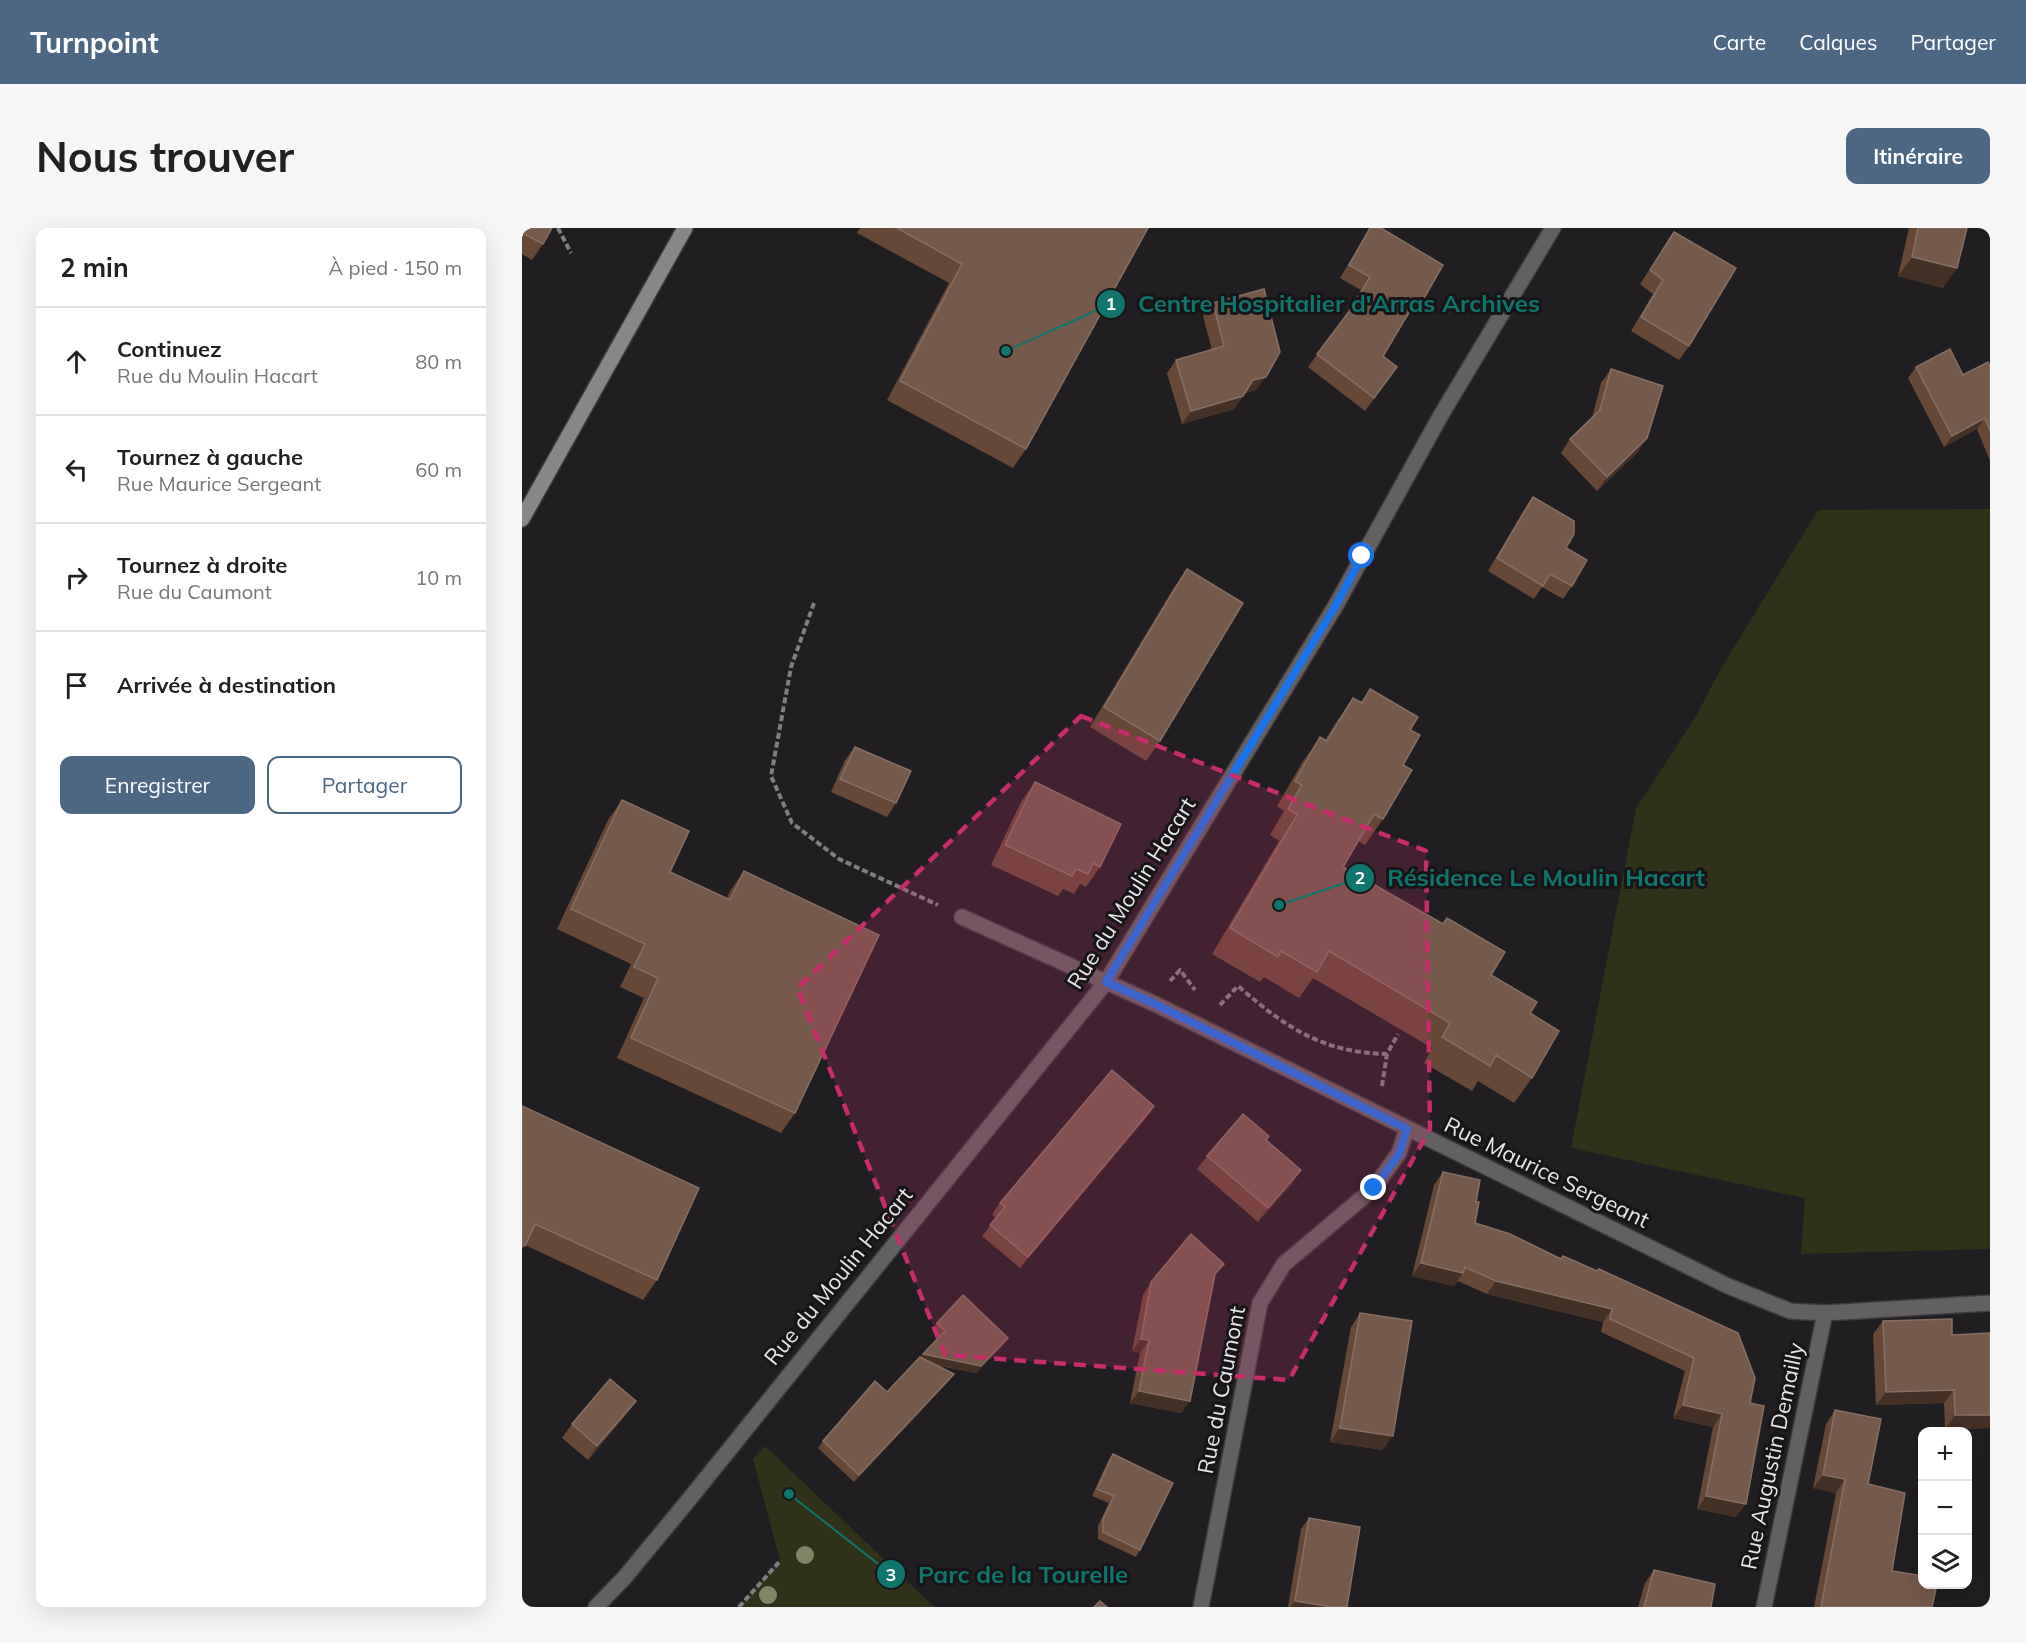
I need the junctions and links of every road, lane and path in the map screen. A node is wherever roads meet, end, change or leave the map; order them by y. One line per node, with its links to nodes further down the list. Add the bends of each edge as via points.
1 (558, 228): 4 (path)
2 (685, 228): 5 (street)
3 (1553, 228): 8 (street, Rue du Moulin Hacart, via 1441,415 1336,605)
4 (571, 253)
5 (522, 519)
6 (814, 603): 7 (path, via 791,667 771,776 792,823 839,859)
7 (962, 917): 8 (street, Rue Maurice Sergeant)
8 (1106, 982): 13 (street, Rue Maurice Sergeant); 17 (street, Rue du Moulin Hacart, via 687,1502)
9 (1217, 1008): 11 (path, via 1238,986 1283,1024 1306,1037 1362,1054)
10 (1398, 1034): 11 (path)
11 (1387, 1054): 12 (path)
12 (1384, 1081)
13 (1407, 1129): 15 (street, Rue Maurice Sergeant, via 1728,1286 1790,1311); 19 (street, Rue du Caumont, via 1399,1154 1374,1188 1284,1264 1260,1303)
14 (1990, 1303): 15 (street, Rue Maurice Sergeant)
15 (1825, 1313): 20 (street, Rue Augustin Demailly)
16 (780, 1561): 18 (path)
17 (596, 1607)
18 (739, 1607)
19 (1201, 1607)
20 (1764, 1607)

